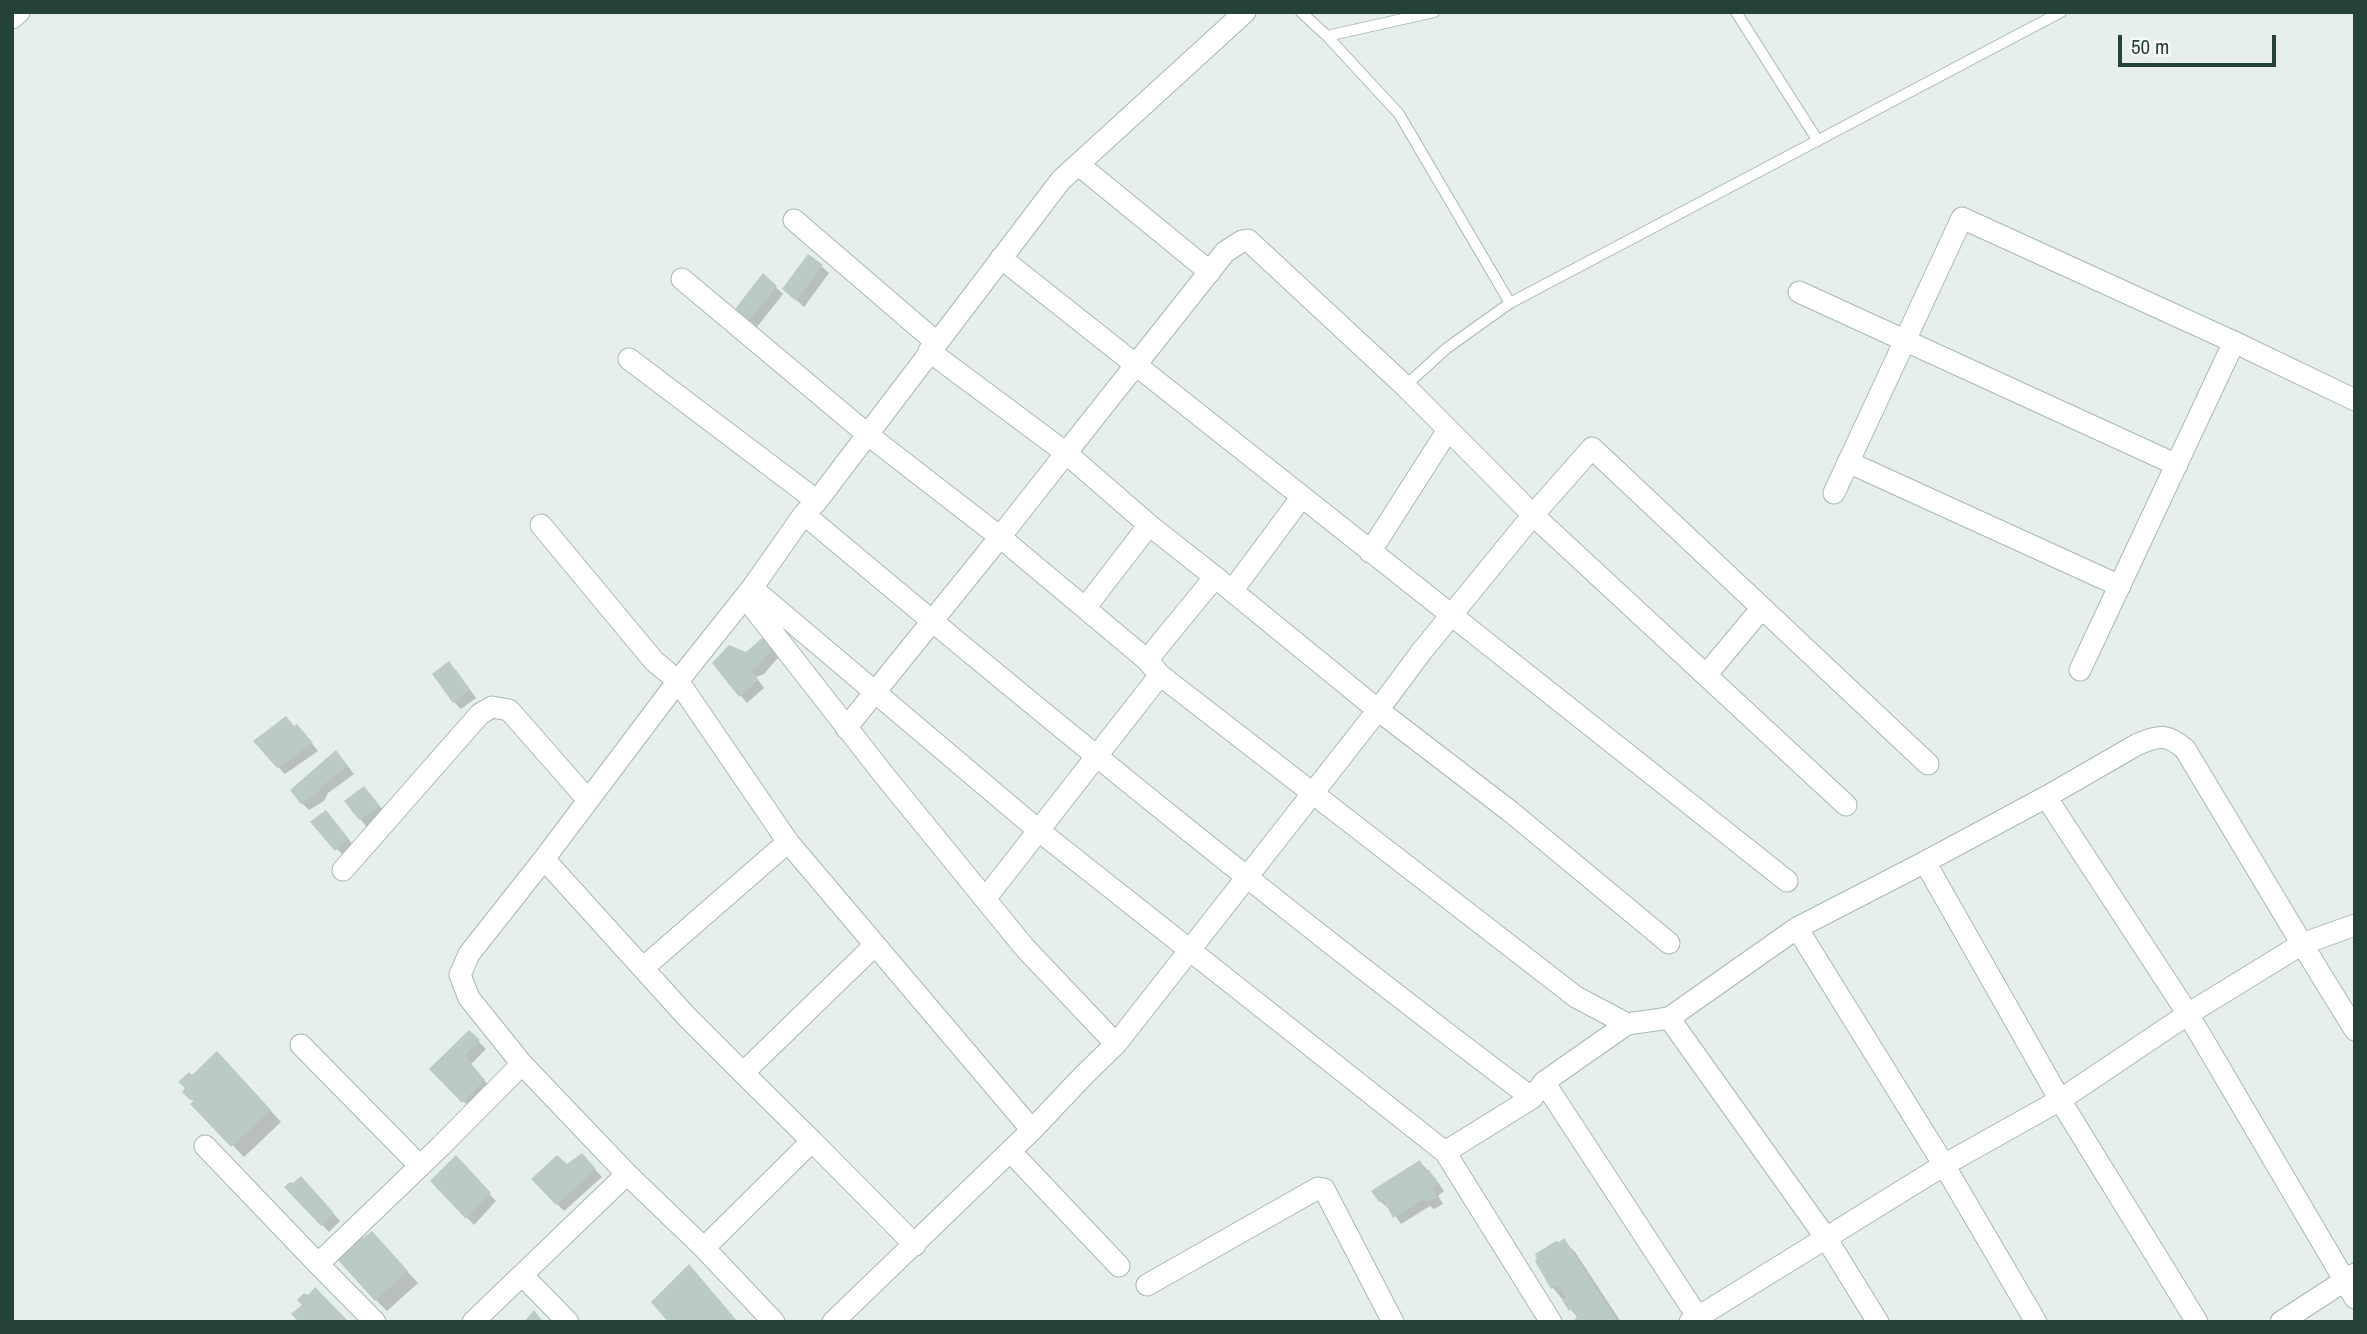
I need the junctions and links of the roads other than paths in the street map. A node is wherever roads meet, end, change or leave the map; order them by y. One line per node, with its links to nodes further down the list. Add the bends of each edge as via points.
1 (19, 12): 7 (street)
2 (1245, 12): 10 (street)
3 (1301, 12): 8 (lane)
4 (1434, 12): 8 (lane)
5 (1736, 12): 9 (lane)
6 (2061, 12): 9 (lane)
7 (12, 18)
8 (1327, 36): 16 (lane, via 1399,114)
9 (1818, 141): 16 (lane)
10 (1079, 165): 12 (street, via 1061,180); 13 (street)
11 (794, 220): 19 (street)
12 (1001, 258): 19 (street); 21 (street)
13 (1210, 272): 21 (street); 22 (street, via 1234,245 1248,240)
14 (682, 279): 25 (street)
15 (1798, 292): 17 (street)
16 (1510, 303): 22 (lane, via 1447,348)
17 (1905, 341): 18 (street, via 1962,218); 27 (street); 28 (street)
18 (2234, 342): 23 (street); 28 (street)
19 (932, 347): 25 (street); 26 (street)
20 (629, 359): 31 (street)
21 (1136, 365): 26 (street); 30 (street)
22 (1405, 386): 24 (street)
23 (2355, 400)
24 (1448, 430): 32 (street); 36 (street)
25 (867, 433): 31 (street); 35 (street)
26 (1066, 453): 34 (street); 35 (street)
27 (1848, 461): 29 (street); 38 (street)
28 (2177, 465): 38 (street)
29 (1834, 492)
30 (1301, 498): 36 (street); 39 (street)
31 (811, 507): 40 (street); 44 (street)
32 (1533, 515): 42 (street, via 1592,447); 43 (street); 47 (street)
33 (541, 525): 48 (street, via 654,661)
34 (1149, 525): 37 (street); 41 (street)
35 (1000, 537): 41 (street); 44 (street)
36 (1370, 552): 43 (street)
37 (1215, 577): 39 (street); 45 (street)
38 (2120, 586): 46 (street)
39 (1232, 591): 50 (street)
40 (748, 593): 48 (street); 49 (street); 51 (street)
41 (1085, 608): 45 (street)
42 (1762, 608): 47 (street); 53 (street)
43 (1450, 616): 50 (street); 64 (street)
44 (932, 621): 49 (street); 52 (street)
45 (1153, 667): 52 (street); 54 (street)
46 (2080, 670)
47 (1706, 675): 57 (street)
48 (678, 681): 56 (street); 59 (street)
49 (874, 693): 51 (street); 58 (street)
50 (1378, 710): 54 (street); 68 (street, via 1511,812)
51 (846, 728): 65 (street)
52 (1096, 755): 58 (street); 63 (street)
53 (1928, 764)
54 (1314, 793): 63 (street); 75 (street, via 1576,998)
55 (2046, 797): 61 (street); 69 (street, via 2138,744 2163,737 2174,740 2185,750); 73 (street)
56 (588, 800): 60 (street); 62 (street, via 509,710 492,707 480,714)
57 (1846, 805)
58 (1038, 830): 65 (street); 71 (street)
59 (788, 842): 70 (street); 72 (street)
60 (544, 859): 72 (street); 79 (street, via 469,954 460,975 470,998)
61 (1925, 862): 67 (street); 82 (street)
62 (343, 870)
63 (1247, 878): 71 (street); 81 (street)
64 (1787, 881)
65 (985, 899): 77 (street)
66 (2355, 925): 69 (street)
67 (1797, 928): 74 (street); 88 (street)
68 (1669, 943)
69 (2302, 944): 73 (street); 76 (street)
70 (875, 945): 80 (street); 83 (street)
71 (1190, 950): 77 (street); 87 (street)
72 (643, 968): 80 (street)
73 (2188, 1014): 82 (street); 97 (street)
74 (1669, 1018): 75 (street); 91 (street)
75 (1628, 1024): 81 (street)
76 (2355, 1030)
77 (1116, 1044): 83 (street)
78 (301, 1045): 89 (street)
79 (522, 1064): 89 (street); 90 (street)
80 (743, 1073): 84 (street)
81 (1538, 1090): 87 (street); 99 (street)
82 (2060, 1100): 88 (street); 109 (street)
83 (1032, 1130): 86 (street)
84 (812, 1141): 92 (street); 93 (street)
85 (205, 1146): 94 (street)
86 (1010, 1151): 92 (street); 95 (street)
87 (1445, 1152): 106 (street)
88 (1944, 1165): 91 (street); 108 (street)
89 (420, 1166): 94 (street)
90 (627, 1174): 93 (street); 96 (street)
91 (1826, 1238): 99 (street); 107 (street)
92 (915, 1245): 104 (street)
93 (704, 1248): 103 (street)
94 (318, 1264): 100 (street)
95 (1119, 1266)
96 (522, 1275): 101 (street); 102 (street)
97 (2351, 1284): 110 (street)
98 (1147, 1285): 105 (street, via 1318,1188 1324,1189)
99 (1696, 1320)
100 (375, 1322)
101 (473, 1322)
102 (568, 1322)
103 (774, 1322)
104 (833, 1322)
105 (1393, 1322)
106 (1551, 1322)
107 (1878, 1322)
108 (2036, 1322)
109 (2197, 1322)
110 (2281, 1322)

